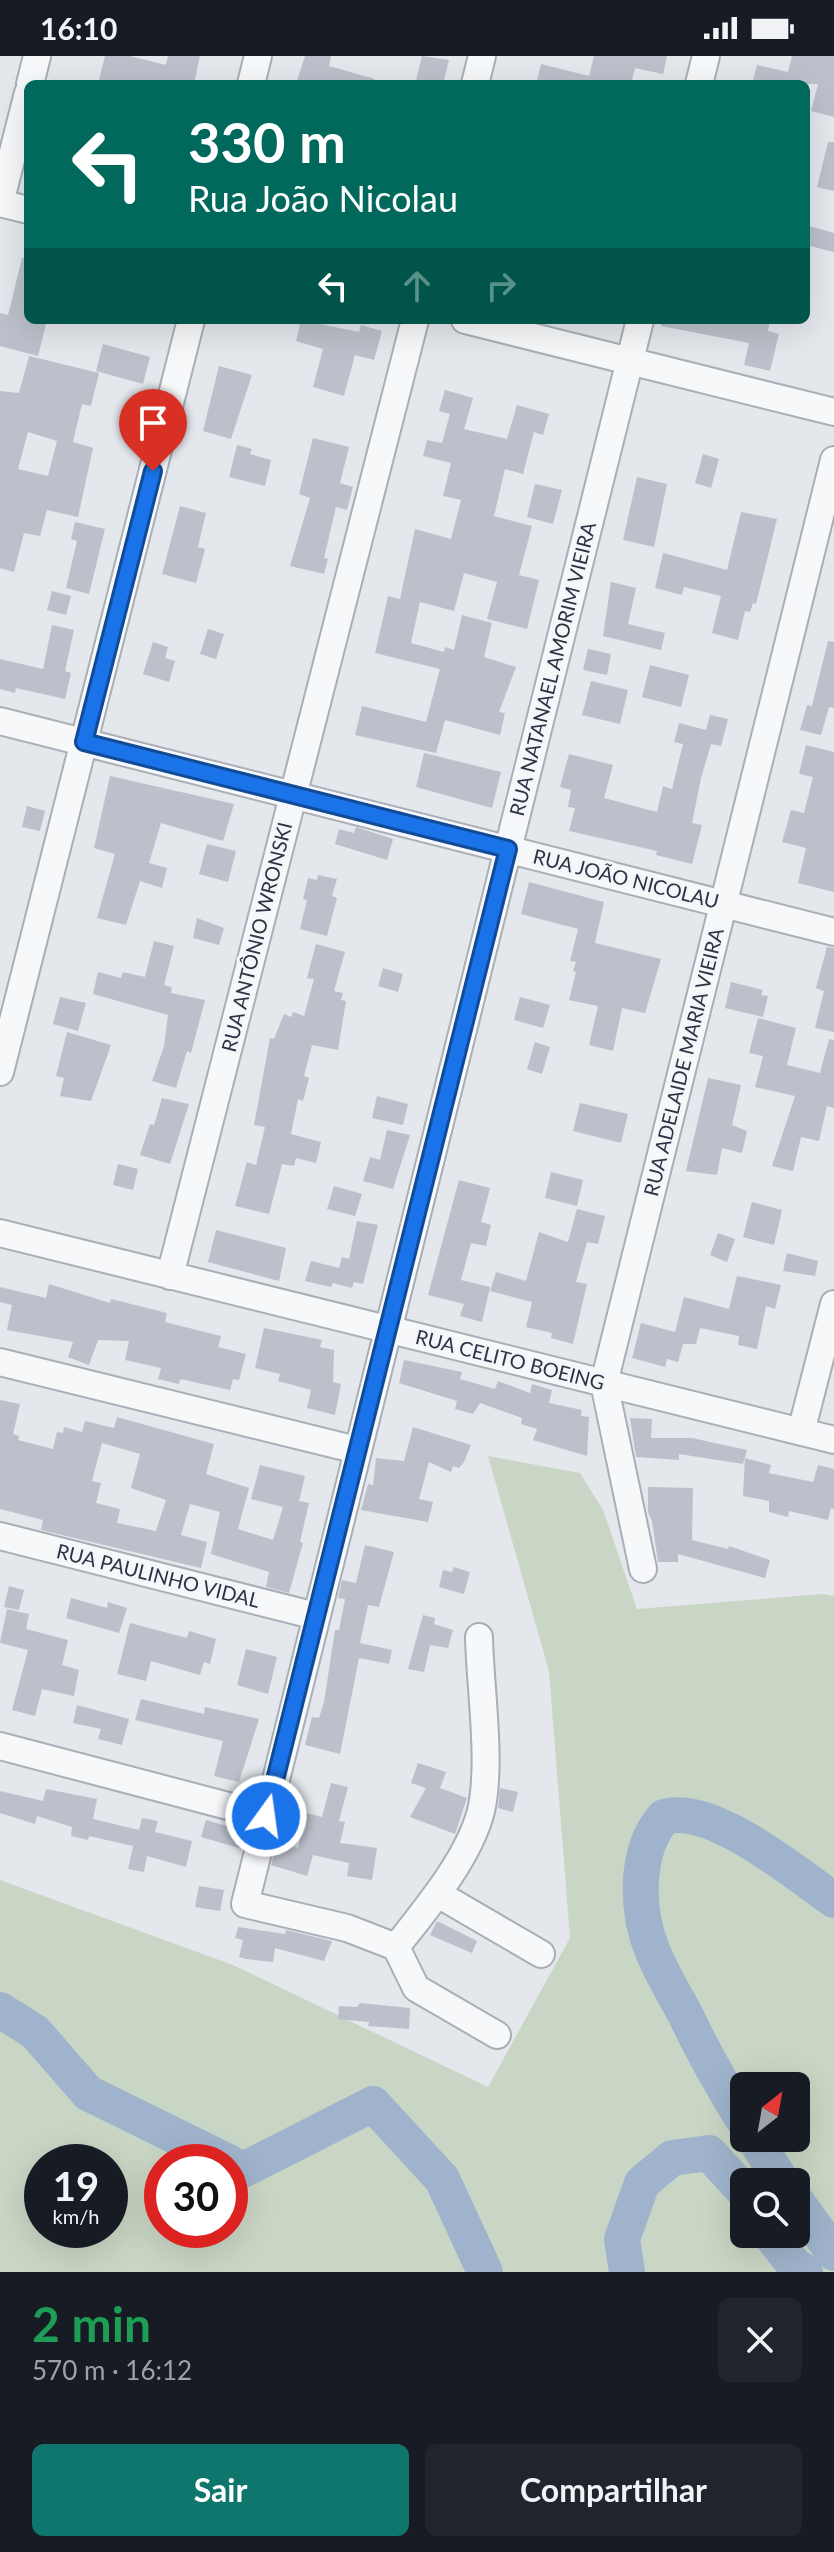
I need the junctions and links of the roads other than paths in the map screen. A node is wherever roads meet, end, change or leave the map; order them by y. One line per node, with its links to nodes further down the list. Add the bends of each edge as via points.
1 (37, 56): 5 (street)
2 (258, 56): 6 (street)
3 (482, 56): 7 (street)
4 (706, 56): 8 (street)
5 (31, 80)
6 (252, 80)
7 (476, 80)
8 (700, 80)
9 (24, 109): 10 (street)
10 (0, 203): 11 (street)
11 (24, 209)
12 (190, 324): 20 (street)
13 (414, 324): 21 (street, RUA ANTÔNIO WRONSKI)
14 (481, 324): 16 (street)
15 (639, 324): 16 (street, RUA NATANAEL AMORIM VIEIRA)
16 (630, 361): 17 (street); 22 (street, RUA NATANAEL AMORIM VIEIRA)
17 (834, 412)
18 (834, 460): 23 (street, RUA ADELAIDE MARIA VIEIRA)
19 (0, 721): 20 (street, RUA JOÃO NICOLAU)
20 (84, 742): 21 (street, RUA JOÃO NICOLAU); 25 (street)
21 (293, 795): 22 (street, RUA JOÃO NICOLAU); 27 (street, RUA ANTÔNIO WRONSKI)
22 (508, 849): 23 (street, RUA JOÃO NICOLAU); 29 (street, RUA NATANAEL AMORIM VIEIRA)
23 (723, 904): 24 (street, RUA JOÃO NICOLAU); 31 (street, RUA ADELAIDE MARIA VIEIRA)
24 (834, 932)
25 (0, 1072)
26 (0, 1233): 27 (street, RUA CELITO BOEING)
27 (170, 1276): 29 (street, RUA CELITO BOEING)
28 (834, 1304): 32 (street)
29 (387, 1330): 31 (street, RUA CELITO BOEING); 34 (street, RUA NATANAEL AMORIM VIEIRA)
30 (0, 1362): 34 (street)
31 (604, 1383): 32 (street, RUA CELITO BOEING); 36 (street)
32 (801, 1432): 33 (street, RUA CELITO BOEING)
33 (834, 1440)
34 (357, 1450): 37 (street, RUA NATANAEL AMORIM VIEIRA)
35 (0, 1536): 37 (street, RUA PAULINHO VIDAL)
36 (643, 1569)
37 (316, 1616): 40 (street, RUA NATANAEL AMORIM VIEIRA)
38 (479, 1637): 41 (street, via 481,1811)
39 (0, 1746): 40 (street)
40 (266, 1816): 42 (street, RUA NATANAEL AMORIM VIEIRA, via 245,1904 347,1928)
41 (438, 1894): 42 (street); 43 (street)
42 (396, 1947): 44 (street, via 416,1988)
43 (541, 1954)
44 (497, 2035)

